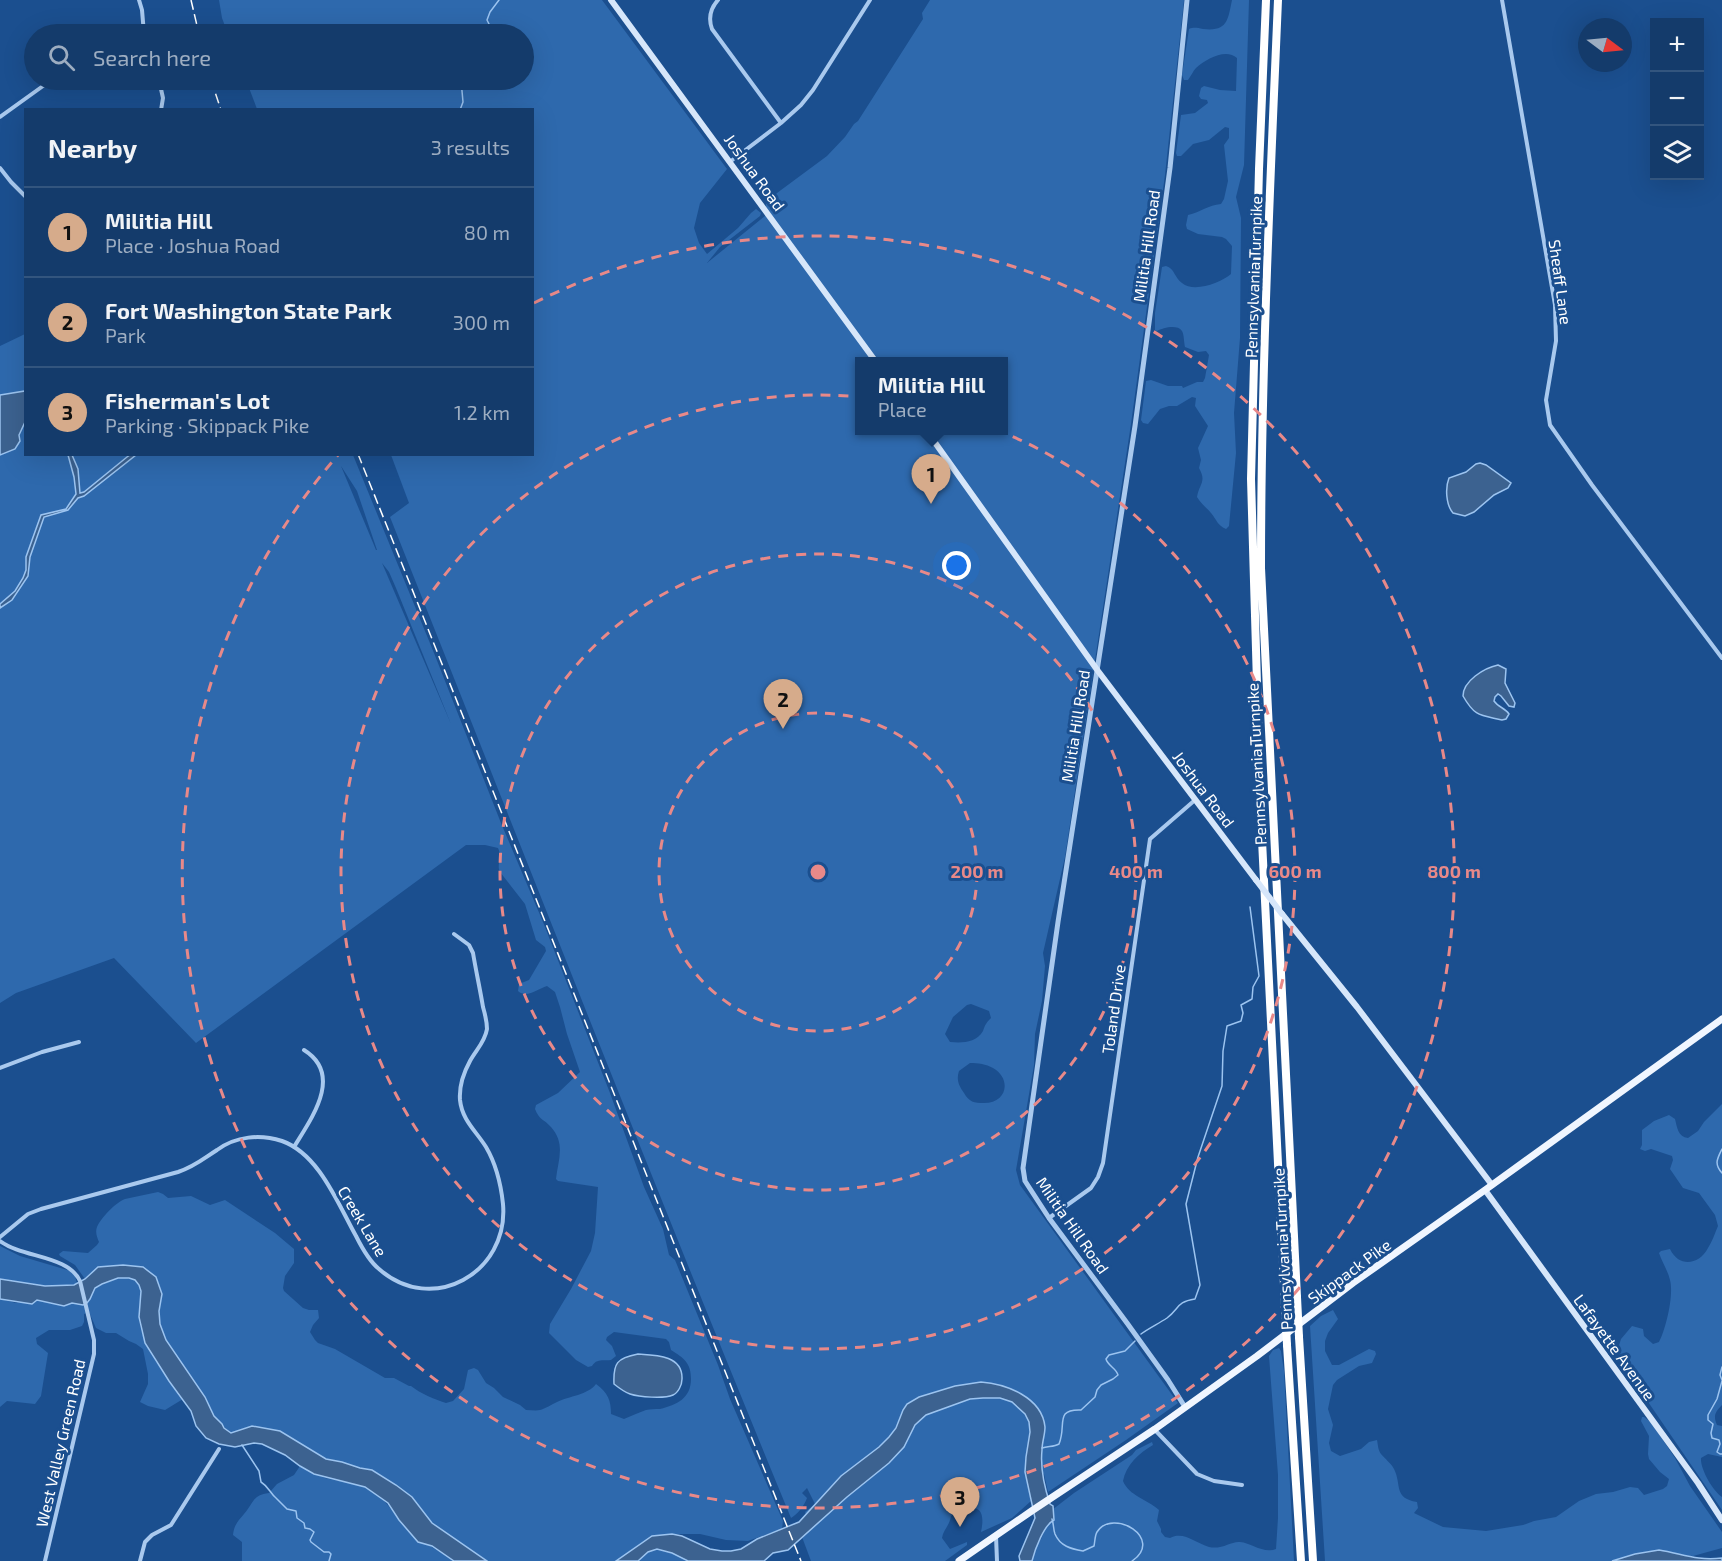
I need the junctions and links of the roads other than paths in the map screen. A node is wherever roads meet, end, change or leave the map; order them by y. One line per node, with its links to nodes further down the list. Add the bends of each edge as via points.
1 (139, 0): 9 (street)
2 (611, 0): 15 (main road, Joshua Road)
3 (718, 0): 14 (street, via 711,13 712,29)
4 (870, 0): 14 (street, via 813,90)
5 (1187, 0): 21 (street, Militia Hill Road, via 1166,197)
6 (1266, 0): 43 (highway, Pennsylvania Turnpike, bridge, via 1251,479 1261,820 1287,1345)
7 (1278, 0): 44 (highway, Pennsylvania Turnpike, bridge, via 1264,317 1261,568)
8 (1502, 0): 20 (street, Sheaff Lane, via 1555,305 1556,341 1546,400 1550,425)
9 (143, 24)
10 (37, 90): 13 (street)
11 (161, 90): 12 (street)
12 (161, 108)
13 (0, 117)
14 (781, 123): 15 (street)
15 (730, 161): 18 (main road, Joshua Road)
16 (0, 168): 17 (street)
17 (24, 195)
18 (872, 357)
19 (930, 435): 21 (main road, Joshua Road)
20 (1722, 658)
21 (1098, 671): 22 (main road, Joshua Road); 31 (street, Militia Hill Road, via 1023,1168 1025,1181)
22 (1195, 800): 29 (main road, Joshua Road, bridge); 31 (street, Toland Drive, via 1150,839 1098,1177 1091,1188)
23 (454, 934): 28 (street, Creek Lane, via 473,953 487,1026 484,1040 465,1072 460,1100 464,1117 493,1160 500,1187 502,1227 489,1258 464,1281 446,1287 422,1289 385,1275 370,1261 317,1169)
24 (1722, 1019): 29 (main road, Skippack Pike)
25 (79, 1042): 27 (street)
26 (304, 1050): 28 (street, via 314,1056 321,1068 322,1090 317,1110)
27 (0, 1068)
28 (294, 1147): 32 (street, Creek Lane, via 266,1137 240,1139 185,1170 28,1214)
29 (1492, 1185): 30 (main road, Skippack Pike)
30 (1485, 1190): 33 (main road, Skippack Pike); 37 (main road, Lafayette Avenue)
31 (1048, 1218): 33 (street, Militia Hill Road)
32 (0, 1239): 39 (street, West Valley Green Road, via 30,1255 66,1265 76,1273 94,1340)
33 (1185, 1407): 34 (main road, Skippack Pike)
34 (1155, 1429): 36 (street, via 1197,1474); 38 (main road, Skippack Pike)
35 (219, 1449): 40 (street, via 171,1525 145,1542)
36 (1242, 1485)
37 (1722, 1520)
38 (996, 1536): 41 (main road, Skippack Pike); 42 (street)
39 (45, 1561)
40 (140, 1561)
41 (959, 1561)
42 (997, 1561)
43 (1302, 1561)
44 (1313, 1561)

